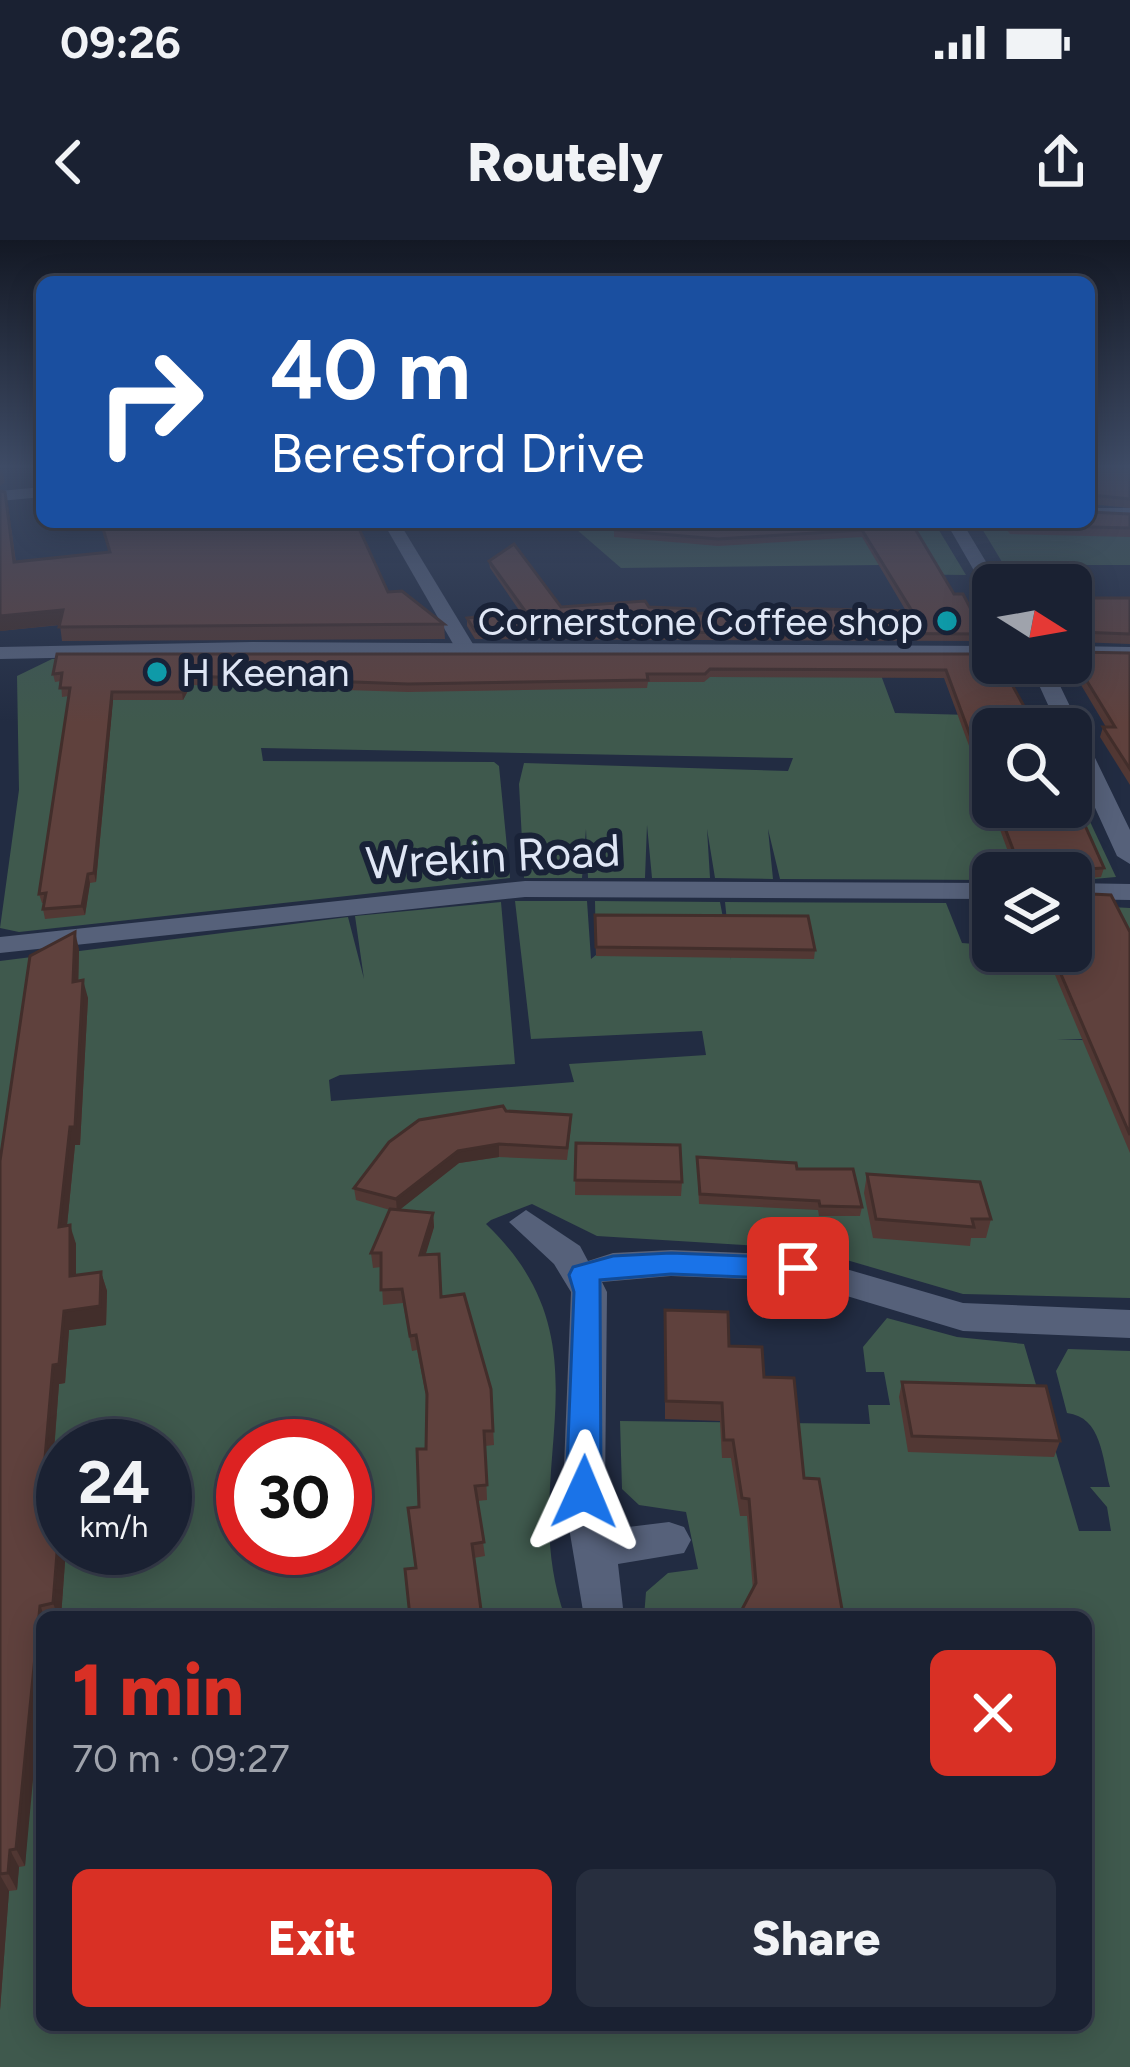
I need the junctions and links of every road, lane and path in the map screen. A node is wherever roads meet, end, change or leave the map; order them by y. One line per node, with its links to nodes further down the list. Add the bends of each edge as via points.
1 (409, 552): 2 (street)
2 (466, 650): 3 (street); 6 (street)
3 (972, 652)
4 (1092, 652): 5 (street)
5 (1130, 652)
6 (0, 653)
7 (1092, 775): 8 (street)
8 (1130, 856)
9 (972, 891): 12 (street, Wrekin Road, via 525,889)
10 (1092, 892): 11 (street)
11 (1130, 892)
12 (0, 945)
13 (526, 1222): 14 (street)
14 (584, 1275): 15 (street, via 671,1263 798,1268 963,1317); 17 (street, via 584,1492)
15 (1130, 1324)
16 (669, 1540): 17 (street)
17 (595, 1549): 18 (street)
18 (604, 1611)

